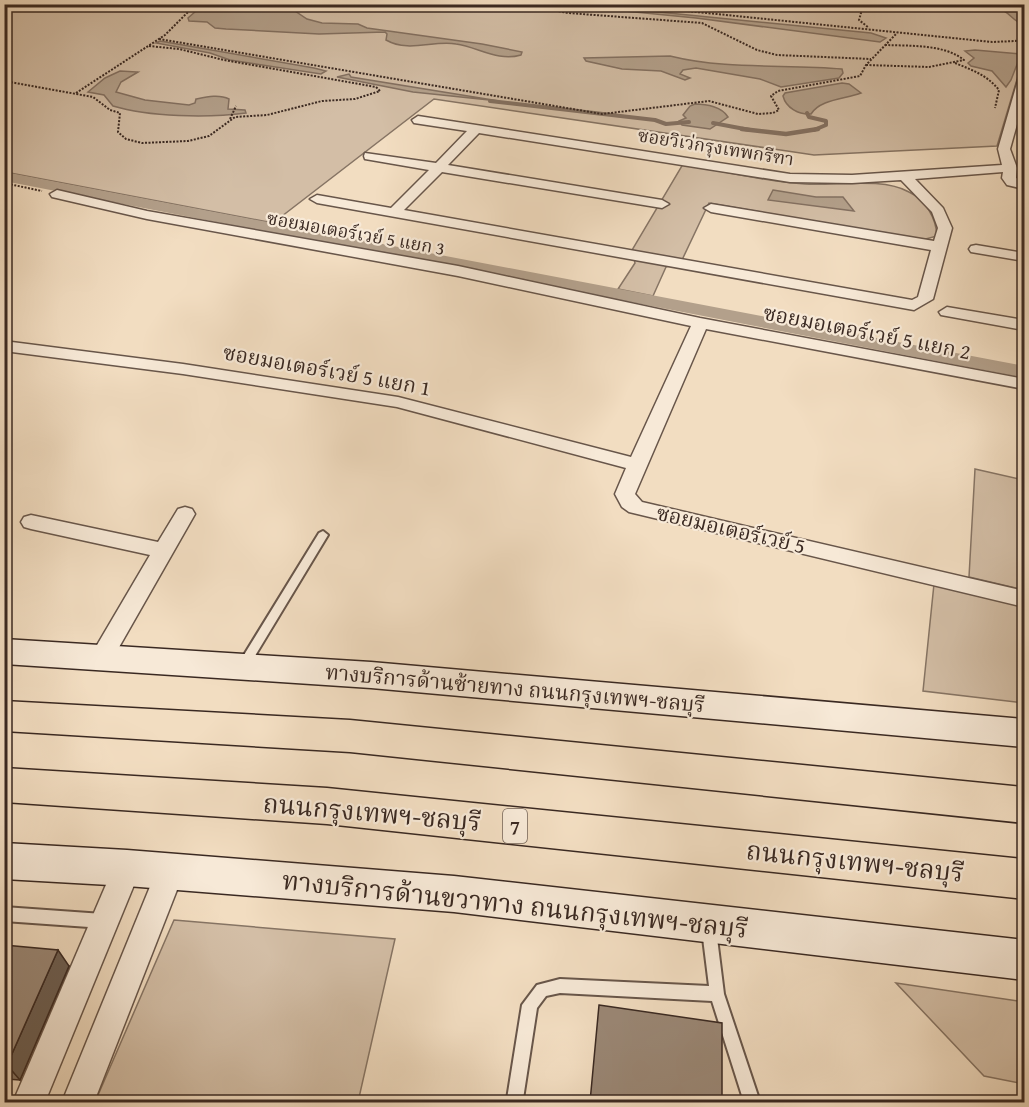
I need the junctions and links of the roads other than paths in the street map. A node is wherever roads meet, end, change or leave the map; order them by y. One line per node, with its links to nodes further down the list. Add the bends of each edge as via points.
1 (1024, 80): 2 (street)
2 (1019, 118): 6 (street, via 1005,149)
3 (418, 120): 4 (street, ซอยวิเว่กรุงเทพกรีฑา)
4 (476, 129): 7 (street); 8 (street, ซอยวิเว่กรุงเทพกรีฑา, via 790,178)
5 (370, 156): 7 (street)
6 (1014, 164): 8 (street, ซอยวิเว่กรุงเทพกรีฑา); 9 (street, via 1009,178)
7 (438, 168): 12 (street); 14 (street)
8 (905, 176): 15 (street, via 943,219)
9 (1024, 186)
10 (57, 194): 19 (street, ซอยมอเตอร์เวย์ 5 แยก 3, via 147,215 458,271)
11 (316, 199): 14 (street)
12 (662, 204)
13 (711, 208): 15 (street)
14 (394, 213): 15 (street, via 914,305 925,299)
15 (940, 247)
16 (976, 249): 17 (street)
17 (1024, 257)
18 (947, 312): 20 (street)
19 (700, 323): 22 (street, ซอยมอเตอร์เวย์ 5 แยก 2); 23 (street, ซอยมอเตอร์เวย์ 5)
20 (1024, 325)
21 (4, 346): 23 (street, ซอยมอเตอร์เวย์ 5 แยก 1, via 398,402)
22 (1024, 384)
23 (636, 465): 28 (street, ซอยมอเตอร์เวย์ 5, via 625,494 636,507)
24 (185, 514): 27 (street)
25 (31, 522): 27 (street)
26 (323, 535): 31 (lane)
27 (164, 551): 30 (street)
28 (1024, 599)
29 (4, 651): 30 (main road, ทางบริการด้านซ้ายทาง ถนนกรุงเทพฯ-ชลบุรี)
30 (102, 657): 31 (main road, ทางบริการด้านซ้ายทาง ถนนกรุงเทพฯ-ชลบุรี)
31 (243, 667): 33 (main road, ทางบริการด้านซ้ายทาง ถนนกรุงเทพฯ-ชลบุรี)
32 (4, 716): 35 (highway, via 350,736)
33 (1024, 733)
34 (4, 785): 39 (highway, ถนนกรุงเทพฯ-ชลบุรี / 7, via 327,806)
35 (1024, 805)
36 (4, 861): 37 (main road, ทางบริการด้านขวาทาง ถนนกรุงเทพฯ-ชลบุรี)
37 (127, 868): 38 (main road, ทางบริการด้านขวาทาง ถนนกรุงเทพฯ-ชลบุรี); 41 (street)
38 (170, 872): 42 (main road, ทางบริการด้านขวาทาง ถนนกรุงเทพฯ-ชลบุรี, via 454,894); 47 (street)
39 (1024, 879)
40 (4, 914): 41 (lane)
41 (105, 921): 46 (street)
42 (709, 923): 43 (main road, ทางบริการด้านขวาทาง ถนนกรุงเทพฯ-ชลบุรี); 44 (lane)
43 (1024, 960)
44 (717, 994): 45 (lane, via 560,986 542,990 530,1005); 48 (lane)
45 (515, 1099)
46 (29, 1102)
47 (78, 1102)
48 (752, 1102)

